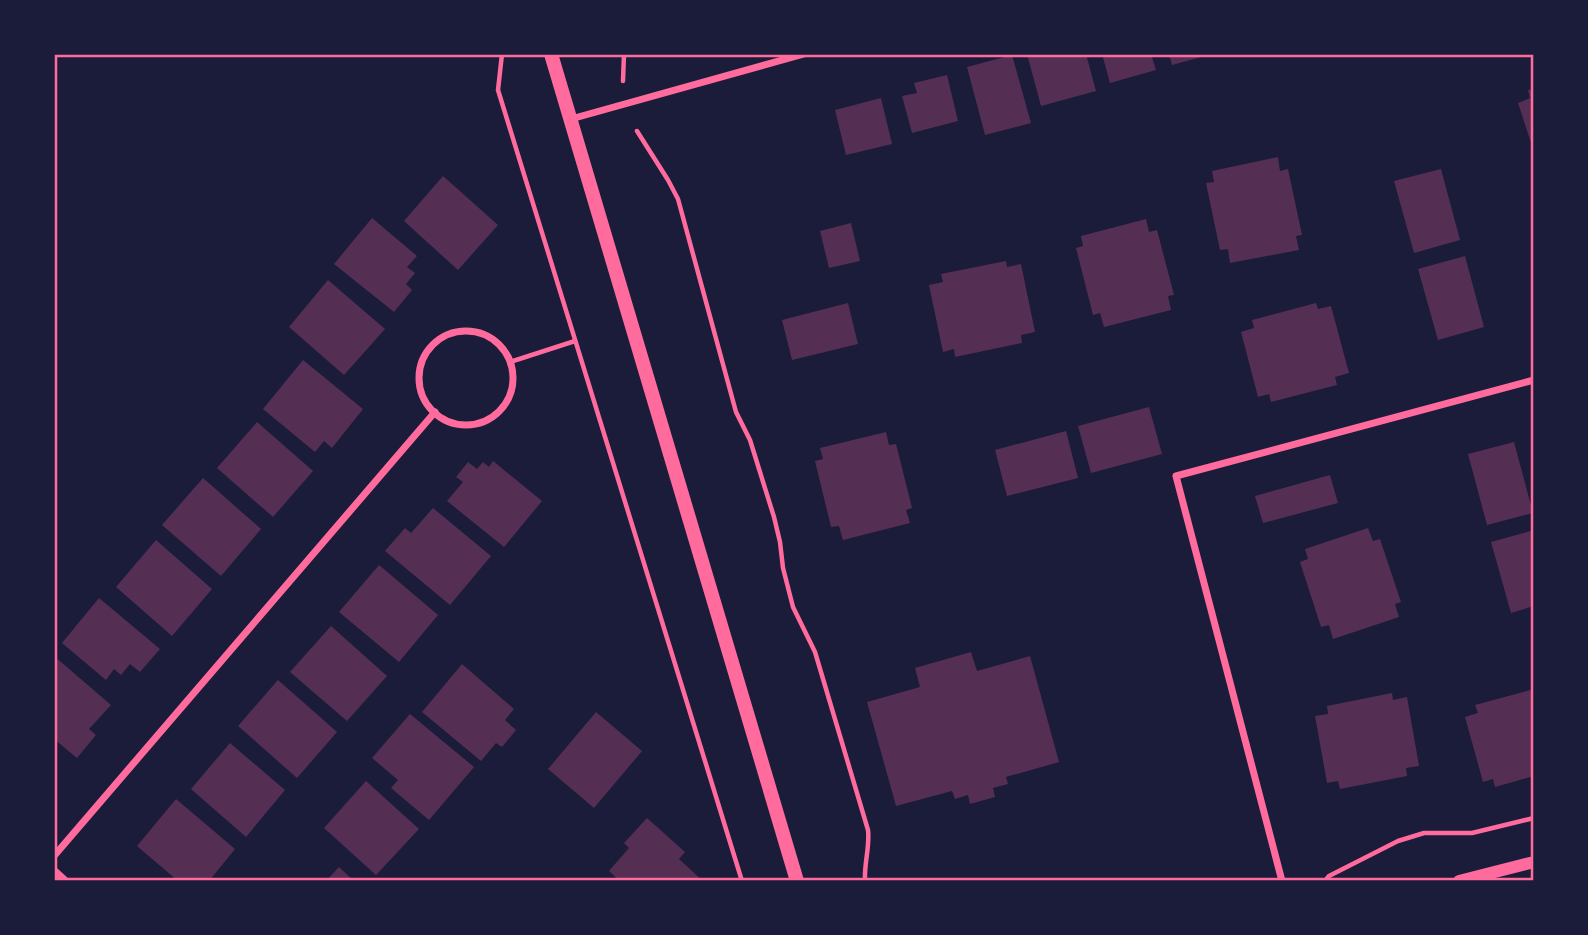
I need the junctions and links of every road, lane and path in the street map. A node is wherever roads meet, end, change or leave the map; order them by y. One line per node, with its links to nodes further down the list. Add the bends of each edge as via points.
1 (502, 54): 8 (path, via 498,90)
2 (551, 54): 6 (main road)
3 (625, 54): 5 (path)
4 (804, 54): 6 (street)
5 (623, 81)
6 (571, 119): 18 (main road)
7 (637, 131): 19 (path, via 677,200 736,412 750,439 774,517 793,607 815,652 868,830)
8 (575, 341): 9 (path); 17 (path)
9 (510, 362): 11 (street, via 513,384 509,399 486,421 456,424); 11 (street, via 498,342 484,334 469,330 439,339 428,350 419,379 422,395)
10 (1534, 380): 20 (street, via 1176,476)
11 (435, 412): 13 (street)
12 (1534, 818): 21 (path, via 1472,833 1424,833 1398,841)
13 (54, 856)
14 (1534, 862): 22 (street)
15 (54, 870): 16 (street)
16 (66, 881)
17 (742, 881)
18 (797, 881)
19 (865, 881)
20 (1282, 881)
21 (1325, 881)
22 (1460, 881)

